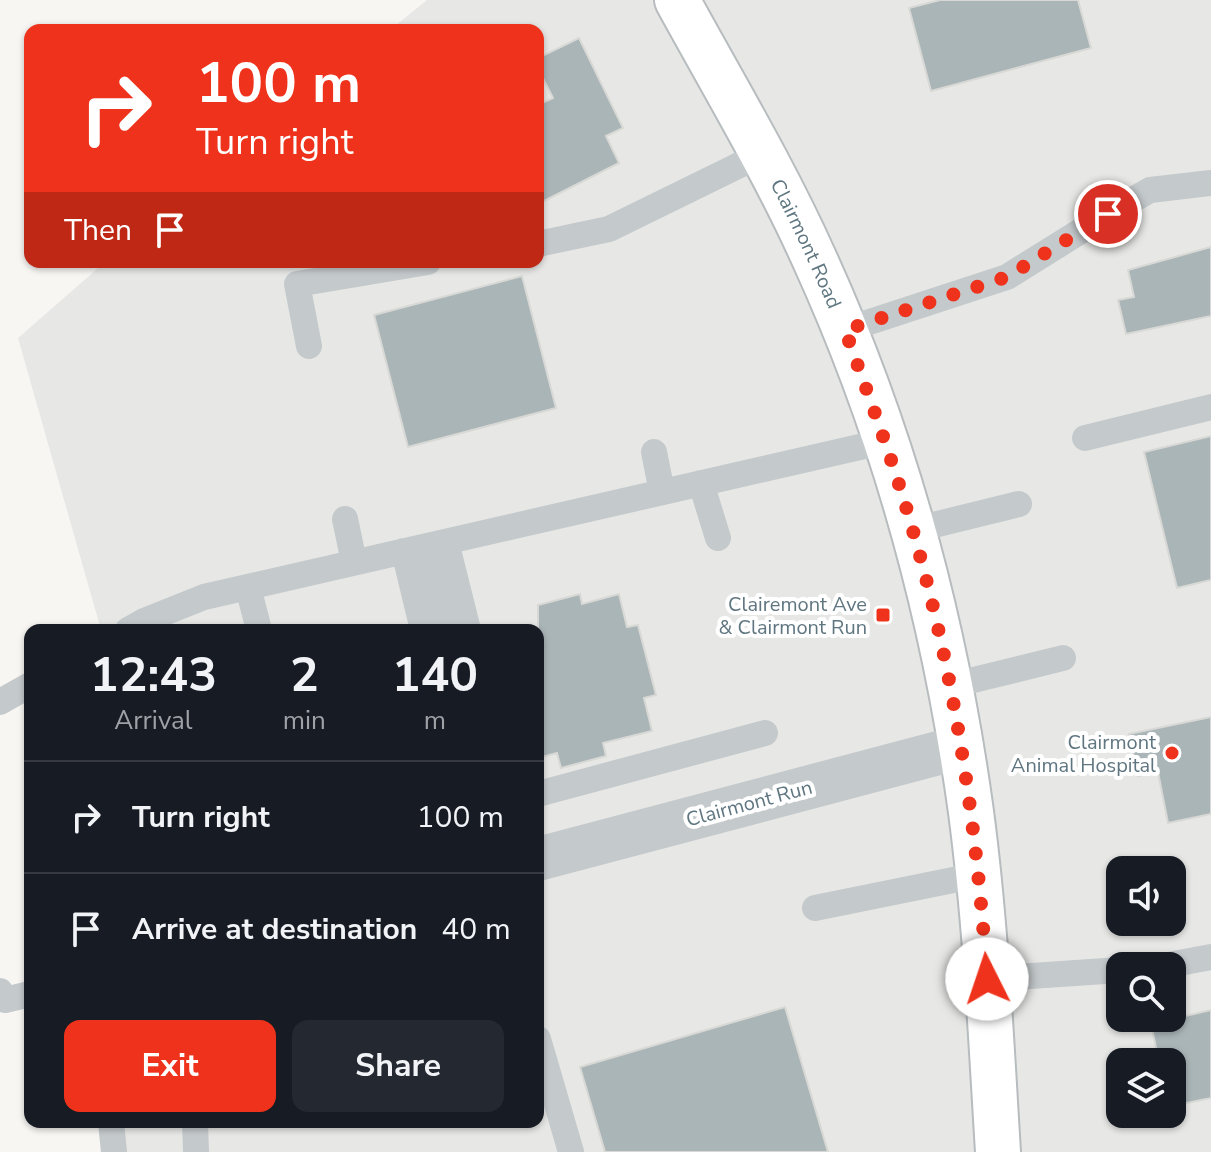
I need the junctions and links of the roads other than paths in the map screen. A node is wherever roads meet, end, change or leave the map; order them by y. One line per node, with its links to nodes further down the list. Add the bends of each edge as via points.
1 (680, 5): 2 (main road, Clairmont Road)
2 (764, 153): 4 (lane, via 609,229); 6 (main road, Clairmont Road)
3 (1211, 183): 6 (lane, via 1150,190 1007,277)
4 (544, 243)
5 (392, 268): 7 (lane, via 297,284)
6 (845, 330): 10 (main road, Clairmont Road)
7 (309, 346)
8 (1211, 407): 9 (lane)
9 (1085, 438)
10 (886, 441): 12 (lane); 16 (main road, Clairmont Road)
11 (654, 452): 13 (lane)
12 (701, 483): 13 (lane); 17 (lane)
13 (662, 492): 18 (lane)
14 (1019, 504): 16 (lane)
15 (345, 519): 19 (lane)
16 (913, 530): 27 (main road, Clairmont Road)
17 (718, 538)
18 (425, 547): 19 (lane); 23 (lane); 24 (lane); 25 (lane)
19 (354, 562): 20 (lane)
20 (248, 587): 21 (lane, via 204,597); 22 (lane)
21 (139, 624)
22 (257, 624)
23 (423, 624)
24 (444, 624)
25 (465, 624)
26 (1063, 658): 27 (lane)
27 (949, 686): 31 (main road, Clairmont Road)
28 (24, 688): 29 (lane)
29 (0, 702)
30 (765, 733): 32 (lane)
31 (961, 747): 33 (street, Clairmont Run); 34 (main road, Clairmont Road)
32 (544, 792)
33 (544, 857)
34 (978, 875): 35 (lane); 39 (main road, Clairmont Road)
35 (815, 908)
36 (1211, 957): 37 (lane)
37 (1186, 962)
38 (1106, 971): 39 (lane)
39 (987, 979): 48 (main road, Clairmont Road)
40 (0, 991): 41 (lane, via 5,1000)
41 (24, 995)
42 (544, 1060): 47 (lane)
43 (112, 1128): 45 (lane)
44 (195, 1128): 46 (lane)
45 (114, 1152)
46 (196, 1152)
47 (571, 1152)
48 (998, 1152)

